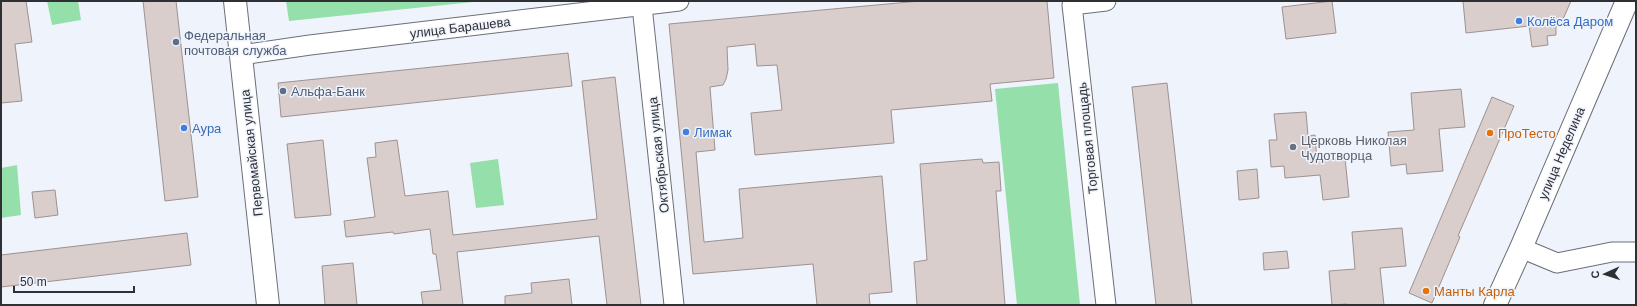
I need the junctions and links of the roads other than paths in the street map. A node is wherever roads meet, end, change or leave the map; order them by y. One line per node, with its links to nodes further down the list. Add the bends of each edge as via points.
1 (235, 1): 7 (main road, Первомайская улица)
2 (679, 1): 6 (street, улица Барашева)
3 (1106, 1): 5 (street, Торговая площадь)
4 (1627, 1): 8 (main road, улица Неделина)
5 (1071, 3): 12 (street, Торговая площадь)
6 (642, 6): 7 (street, улица Барашева); 11 (street, Октябрьская улица)
7 (241, 55): 10 (main road, Первомайская улица)
8 (1521, 248): 9 (street, via 1557,263 1612,252); 13 (main road, улица Неделина)
9 (1636, 252)
10 (268, 305)
11 (674, 305)
12 (1106, 305)
13 (1495, 305)

